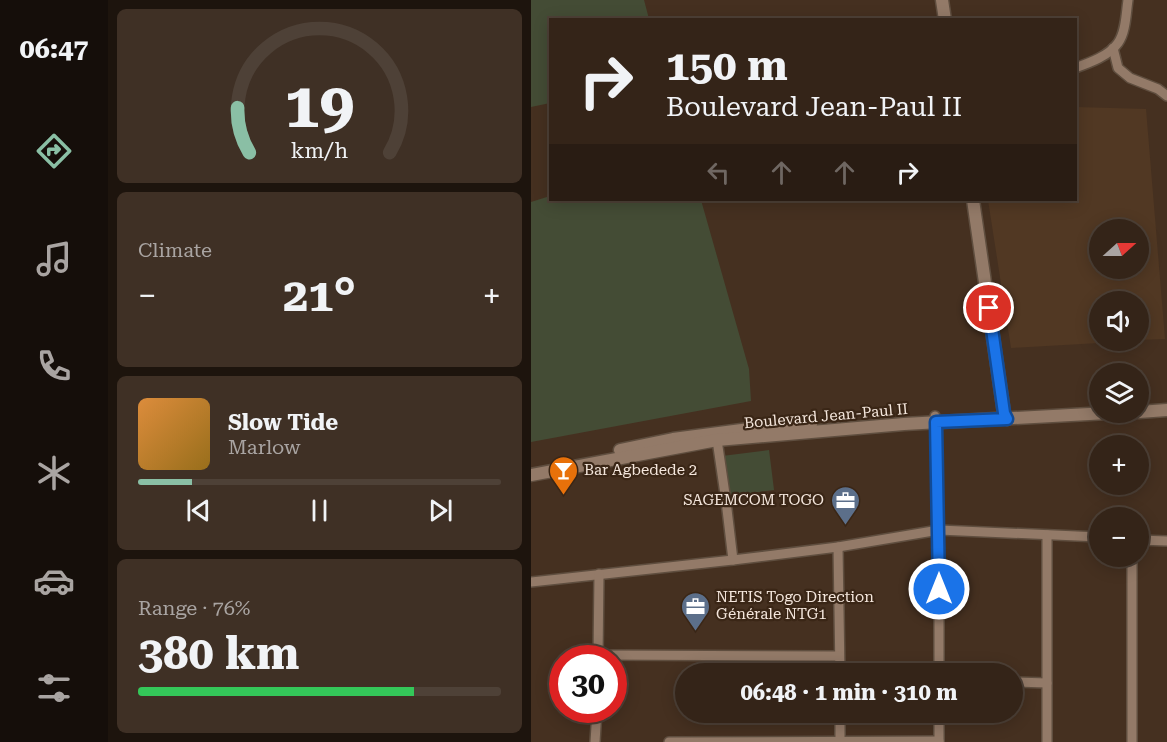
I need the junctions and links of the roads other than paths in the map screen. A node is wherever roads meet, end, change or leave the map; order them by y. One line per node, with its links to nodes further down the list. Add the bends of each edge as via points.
1 (942, 0): 3 (main road)
2 (1128, 0): 4 (street, via 1119,43)
3 (945, 18)
4 (1113, 48): 5 (street); 6 (street, via 1118,68)
5 (1077, 67)
6 (1167, 96)
7 (973, 201): 14 (main road)
8 (1167, 405): 9 (main road)
9 (1149, 406)
10 (1089, 410): 14 (main road, Boulevard Jean-Paul II)
11 (1167, 410): 12 (main road)
12 (1149, 411)
13 (1089, 413): 14 (main road, Boulevard Jean-Paul II)
14 (1006, 416): 15 (main road, Boulevard Jean-Paul II)
15 (936, 419): 16 (main road, Boulevard Jean-Paul II); 17 (main road, Boulevard Jean-Paul II, via 895,417 757,428 673,439); 19 (street)
16 (717, 440): 18 (main road, Boulevard Jean-Paul II); 25 (street)
17 (531, 468)
18 (531, 475)
19 (939, 530): 20 (street); 24 (street); 33 (street)
20 (1047, 535): 21 (street); 35 (street)
21 (1089, 537)
22 (1149, 540): 23 (street)
23 (1167, 541)
24 (838, 548): 25 (street); 30 (street)
25 (733, 560): 27 (street)
26 (1132, 567): 44 (street)
27 (599, 574): 28 (street); 29 (street)
28 (531, 582)
29 (598, 645)
30 (839, 656): 31 (street); 32 (street)
31 (627, 657)
32 (839, 663)
33 (939, 663)
34 (1023, 682): 35 (street)
35 (1047, 683): 43 (street)
36 (596, 723): 39 (street)
37 (840, 723): 41 (street)
38 (939, 723): 42 (street)
39 (595, 742)
40 (669, 742): 41 (street)
41 (840, 742): 42 (street)
42 (939, 742)
43 (1047, 742)
44 (1133, 742)

